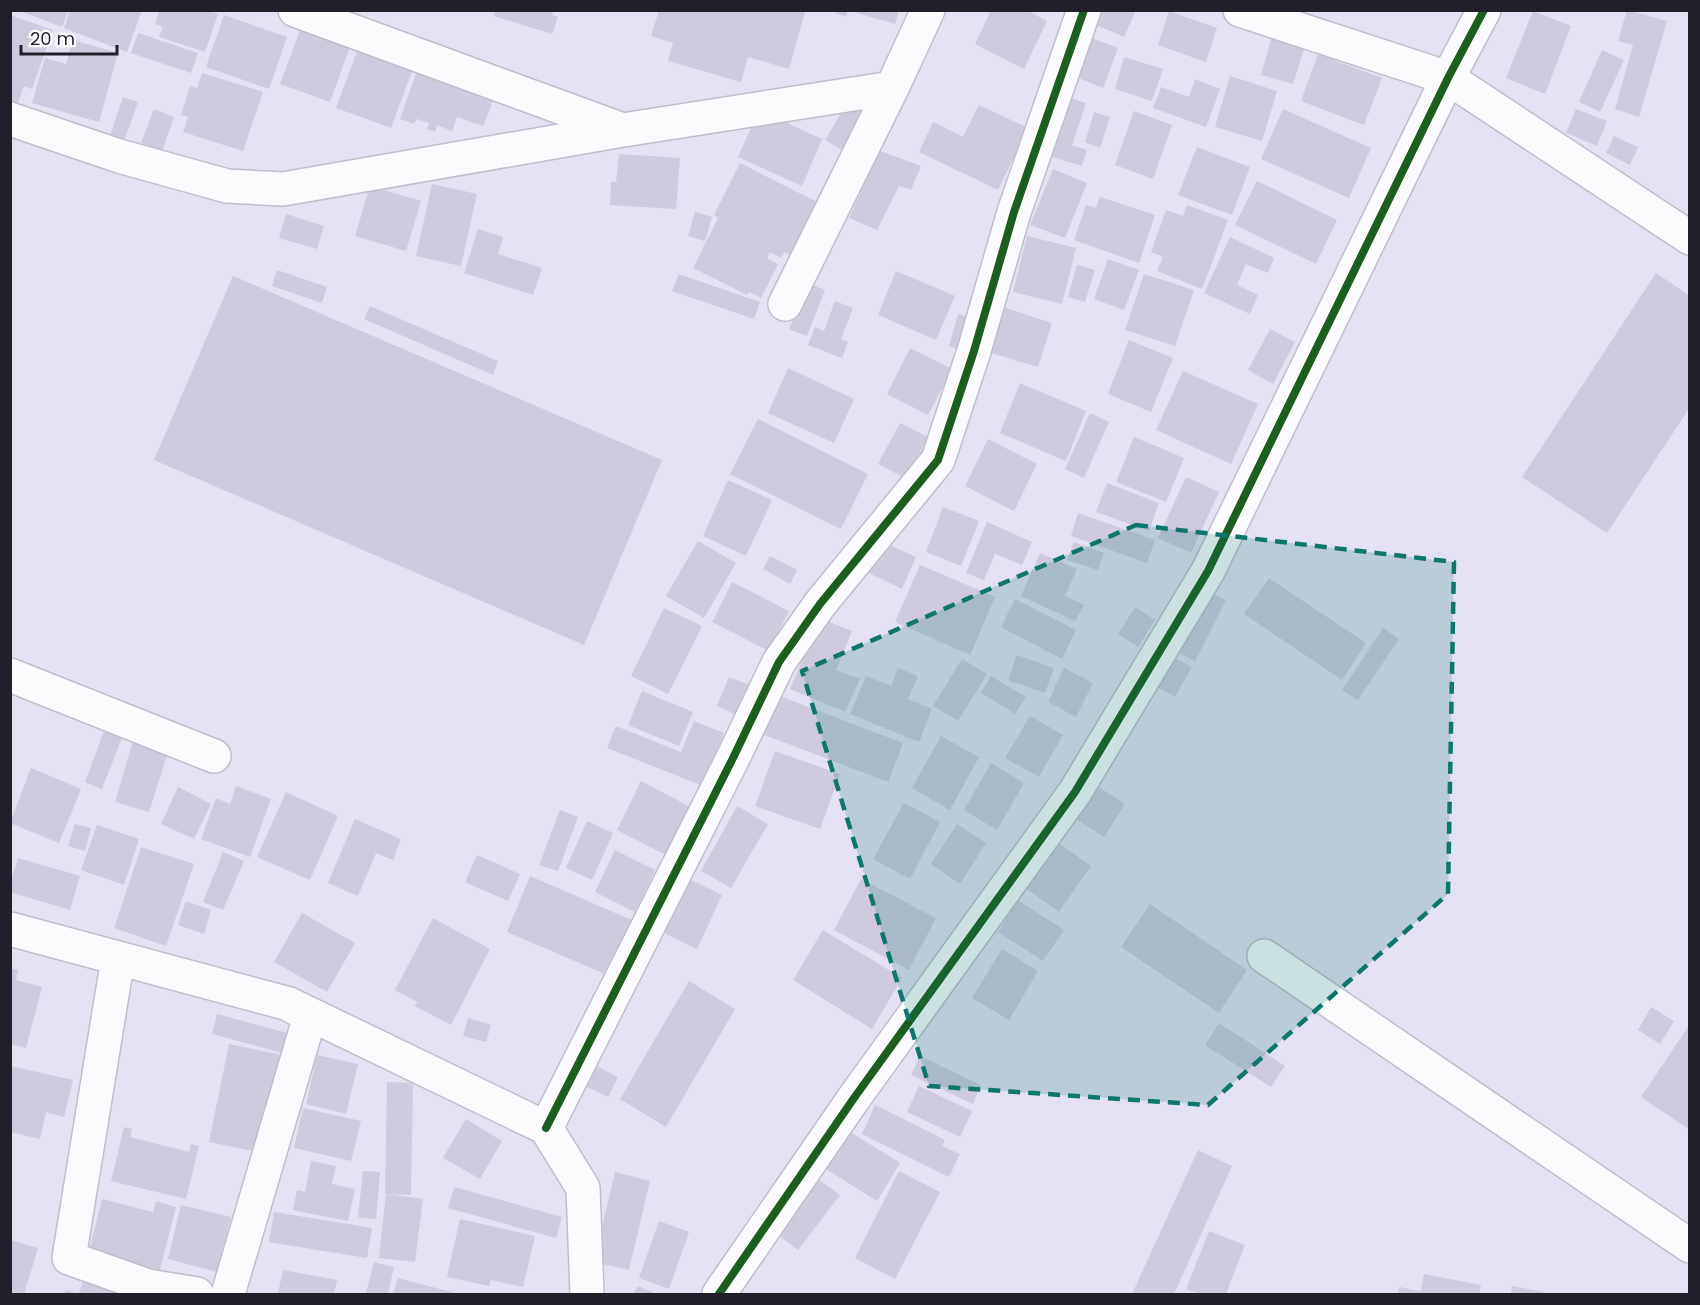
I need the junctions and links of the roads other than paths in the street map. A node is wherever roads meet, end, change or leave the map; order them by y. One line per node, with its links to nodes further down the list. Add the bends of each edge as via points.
1 (295, 10): 9 (street)
2 (928, 10): 7 (street)
3 (1084, 10): 18 (street, via 1014,212 938,460 820,604 779,662)
4 (1240, 10): 6 (street)
5 (1484, 10): 6 (street)
6 (1448, 78): 10 (street); 23 (street, via 1202,581 1075,792)
7 (892, 88): 9 (street); 11 (street)
8 (10, 119): 9 (street, via 118,156 227,186 283,189)
9 (623, 130)
10 (1689, 238)
11 (785, 304)
12 (10, 675): 13 (street)
13 (214, 756)
14 (10, 929): 16 (street)
15 (1264, 956): 19 (street)
16 (118, 958): 17 (street); 20 (street, via 69,1258 148,1286)
17 (289, 1004): 18 (street); 21 (street, via 310,1016)
18 (546, 1128): 22 (street, via 583,1188)
19 (1689, 1246)
20 (197, 1294)
21 (228, 1294)
22 (587, 1294)
23 (719, 1294)

